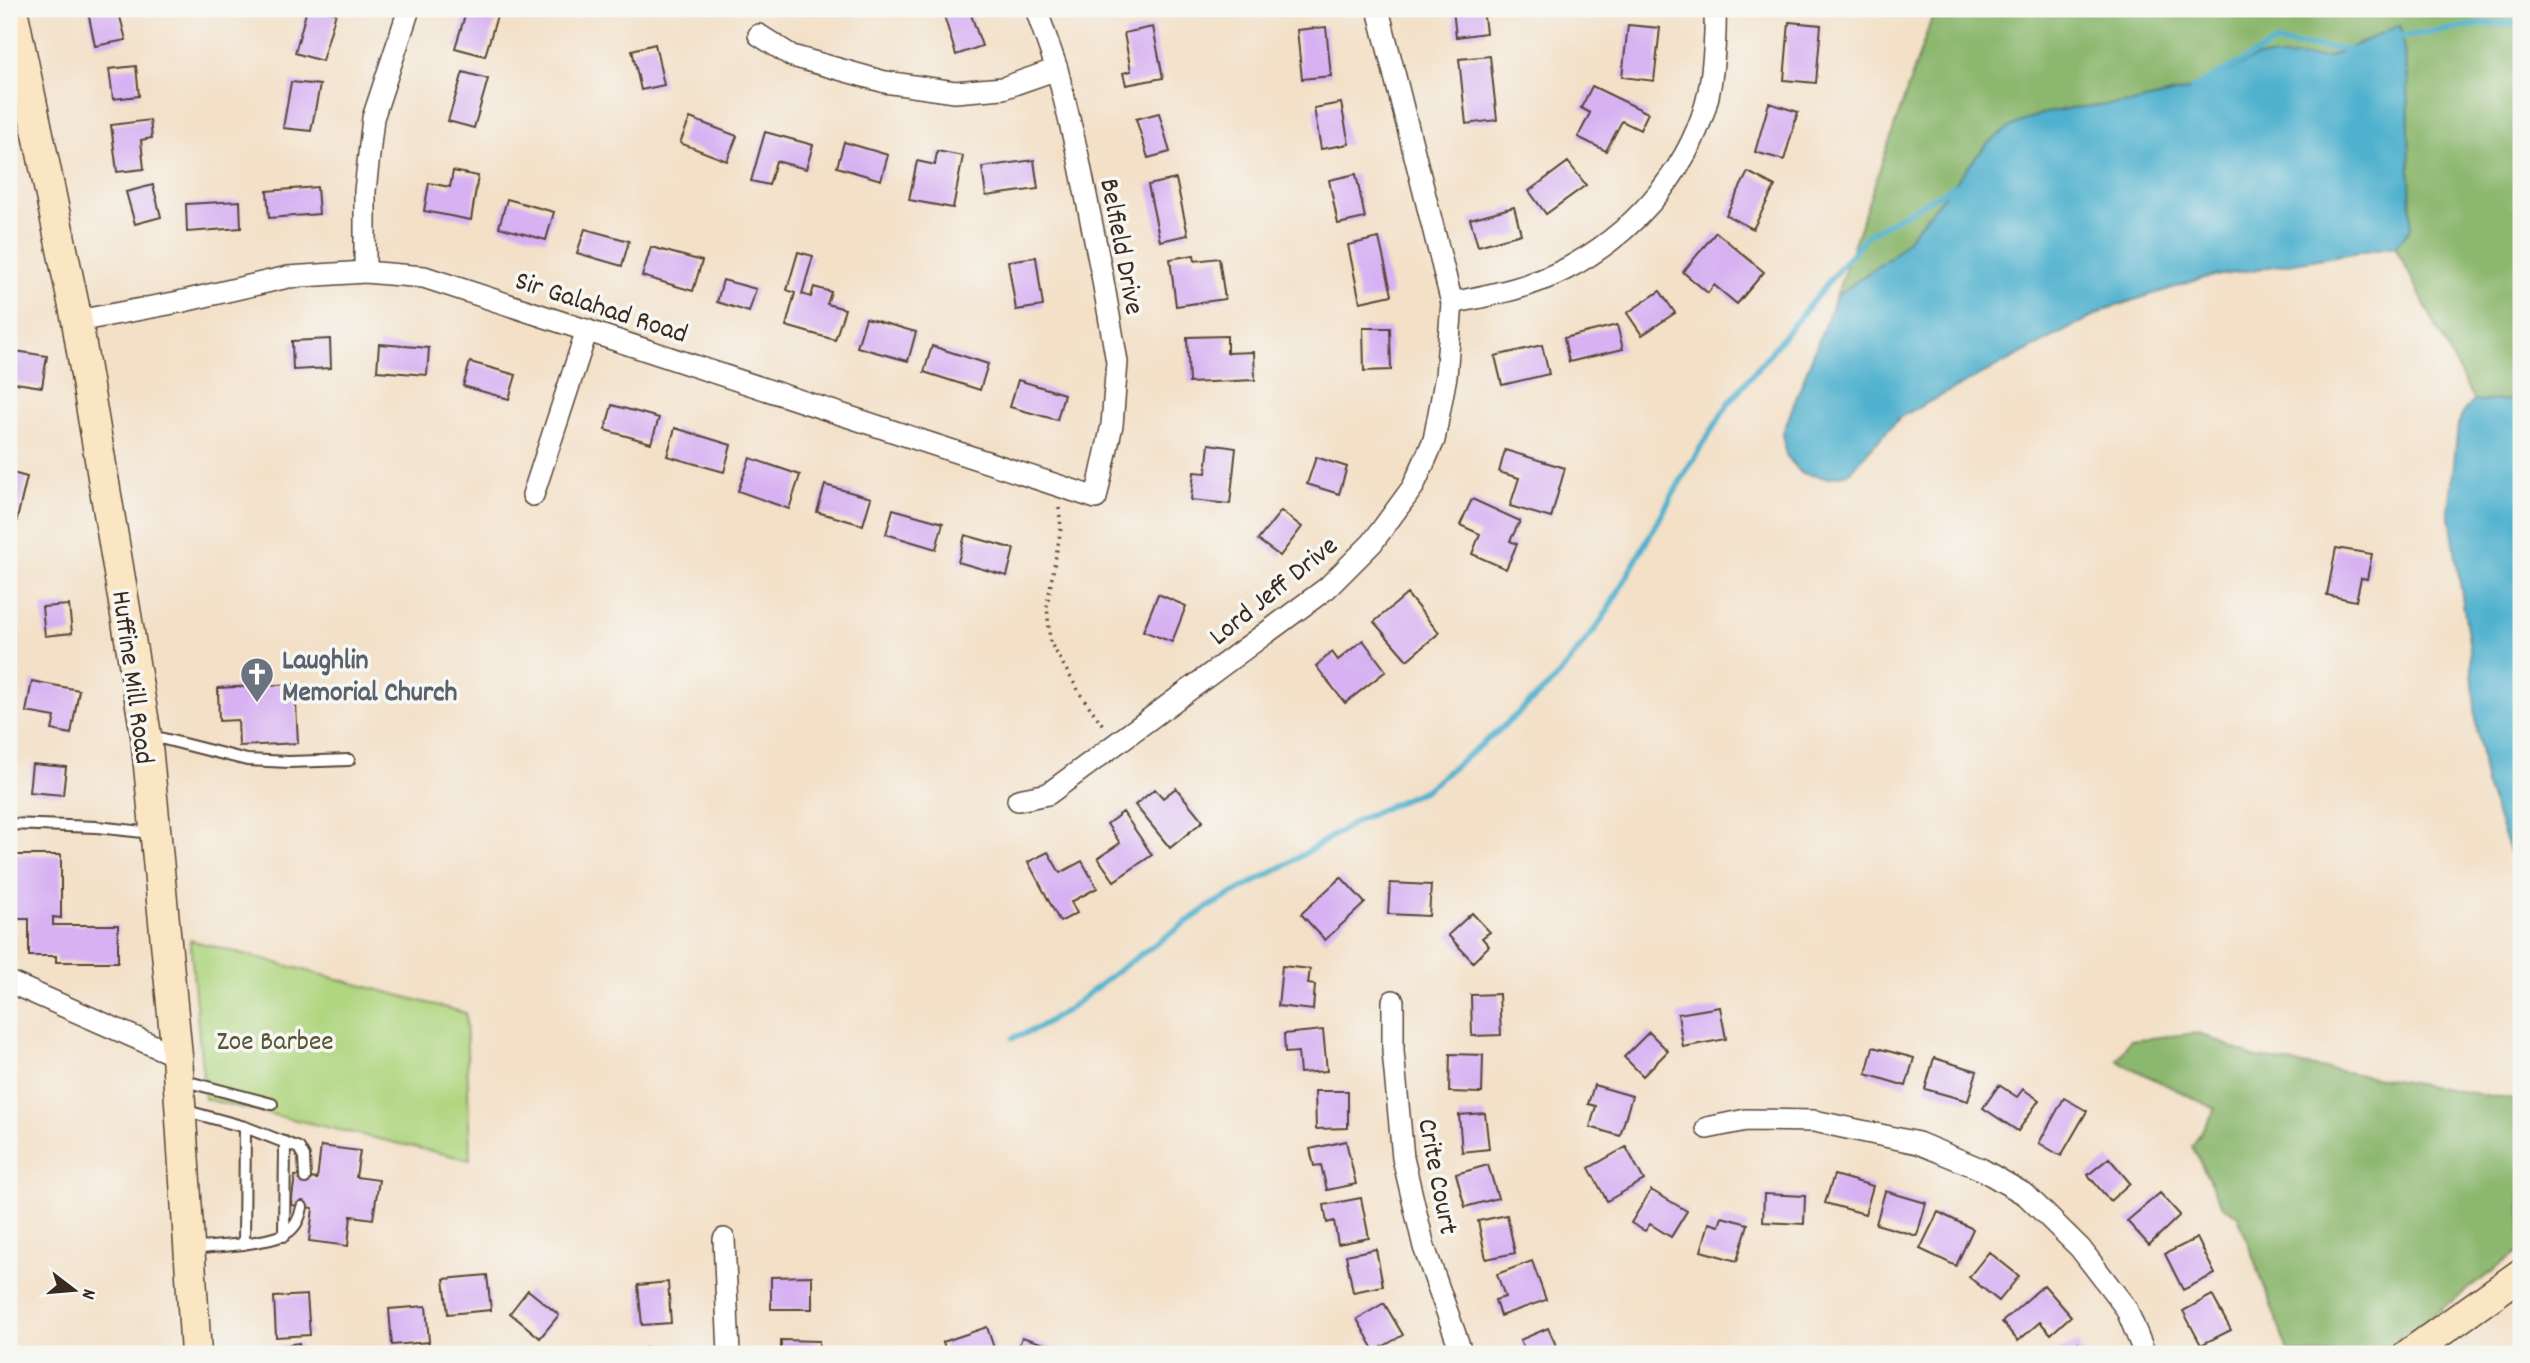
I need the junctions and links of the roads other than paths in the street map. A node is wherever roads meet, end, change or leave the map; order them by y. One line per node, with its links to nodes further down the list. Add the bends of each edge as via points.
1 (409, 9): 8 (street, via 373,118 365,191)
2 (1036, 9): 7 (street, Belfield Drive)
3 (1378, 9): 9 (street, Lord Jeff Drive)
4 (1715, 9): 9 (street, via 1706,103 1687,150 1629,227 1562,271 1508,292)
5 (12, 25): 10 (main road, Huffine Mill Road)
6 (759, 35): 7 (street, via 793,56 884,82 955,92 1003,88)
7 (1057, 69): 13 (street, Belfield Drive, via 1117,362 1112,425)
8 (365, 272): 10 (street, Sir Galahad Road, via 288,277); 11 (street, Sir Galahad Road, via 424,277)
9 (1452, 303): 16 (street, Lord Jeff Drive, via 1446,376 1434,440 1413,487 1372,544 1327,588 1048,794)
10 (77, 320): 14 (main road, Huffine Mill Road)
11 (587, 330): 12 (street); 13 (street, Sir Galahad Road)
12 (533, 495)
13 (1096, 498)
14 (146, 735): 15 (lane, via 247,760); 18 (main road, Huffine Mill Road)
15 (349, 760)
16 (1018, 800)
17 (9, 824): 18 (lane)
18 (155, 833): 21 (main road, Huffine Mill Road)
19 (9, 982): 21 (street)
20 (1393, 1001): 36 (street, Crite Court, via 1403,1158 1424,1247)
21 (177, 1068): 22 (lane); 23 (main road, Huffine Mill Road)
22 (272, 1104)
23 (180, 1109): 24 (lane); 32 (main road, Huffine Mill Road)
24 (245, 1127): 26 (lane); 31 (lane)
25 (1707, 1128): 37 (street, via 1746,1120 1814,1121 1918,1143 1981,1168 2026,1195 2080,1248 2126,1308)
26 (285, 1142): 27 (lane, via 299,1148 304,1157); 29 (lane)
27 (305, 1178)
28 (302, 1206): 29 (lane, via 300,1221)
29 (284, 1236): 31 (lane)
30 (724, 1239): 35 (street)
31 (244, 1244): 32 (lane)
32 (189, 1249): 34 (main road, Huffine Mill Road)
33 (2521, 1274): 38 (main road)
34 (195, 1354)
35 (729, 1354)
36 (1462, 1354)
37 (2145, 1354)
38 (2409, 1354)

